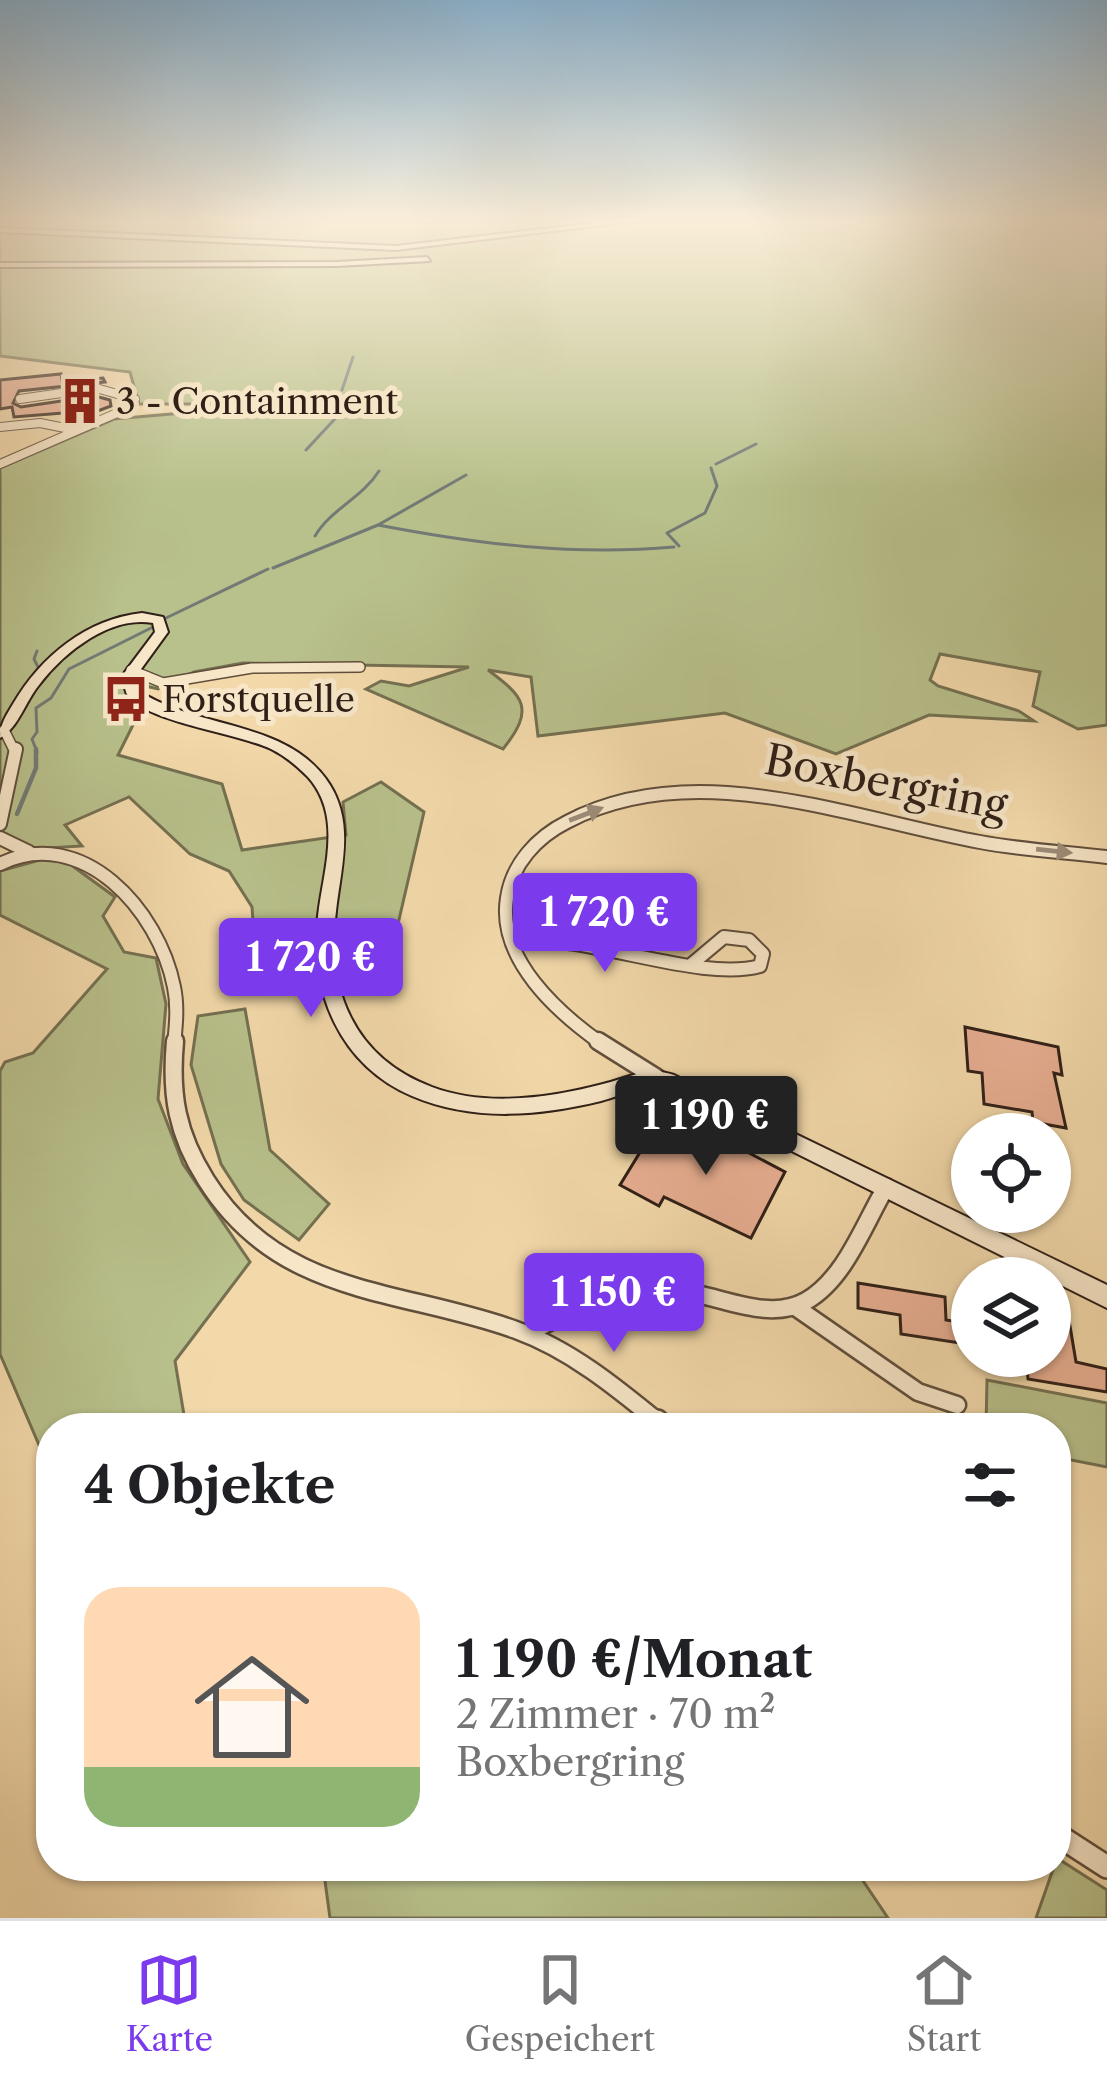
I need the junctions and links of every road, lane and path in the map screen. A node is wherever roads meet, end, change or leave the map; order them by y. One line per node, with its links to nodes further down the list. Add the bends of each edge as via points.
1 (20, 399): 4 (street, via 102,390 134,397 126,409)
2 (48, 423): 3 (street); 4 (street); 5 (street)
3 (0, 427)
4 (75, 430): 5 (street)
5 (43, 446): 6 (street)
6 (0, 464)
7 (360, 667): 8 (street, via 252,668 163,683)
8 (131, 670): 9 (street, via 163,630 154,618 120,620 62,656 33,683); 17 (street, via 130,689 146,702 268,743 318,779 338,828 326,916 332,993 352,1039 378,1066 427,1094 503,1109)
9 (2, 732): 10 (street, via 16,750)
10 (0, 824)
11 (0, 838): 12 (street)
12 (29, 852): 14 (street); 21 (street, via 76,858 148,926 174,982 177,1121 240,1226 331,1283)
13 (1107, 857): 15 (street, Boxbergring, one-way to 13, via 508,892 533,846 575,817 653,797 782,797 967,840)
14 (0, 864)
15 (512, 941): 16 (street, via 542,937); 17 (street, via 567,1015)
16 (693, 964)
17 (657, 1078): 18 (street)
18 (886, 1187): 19 (street); 20 (street, via 834,1272)
19 (1107, 1297)
20 (794, 1306): 21 (street, via 655,1291); 22 (street, via 918,1392)
21 (527, 1334): 23 (street)
22 (950, 1403)
23 (645, 1413)
24 (1071, 1844): 25 (street)
25 (1107, 1867)

